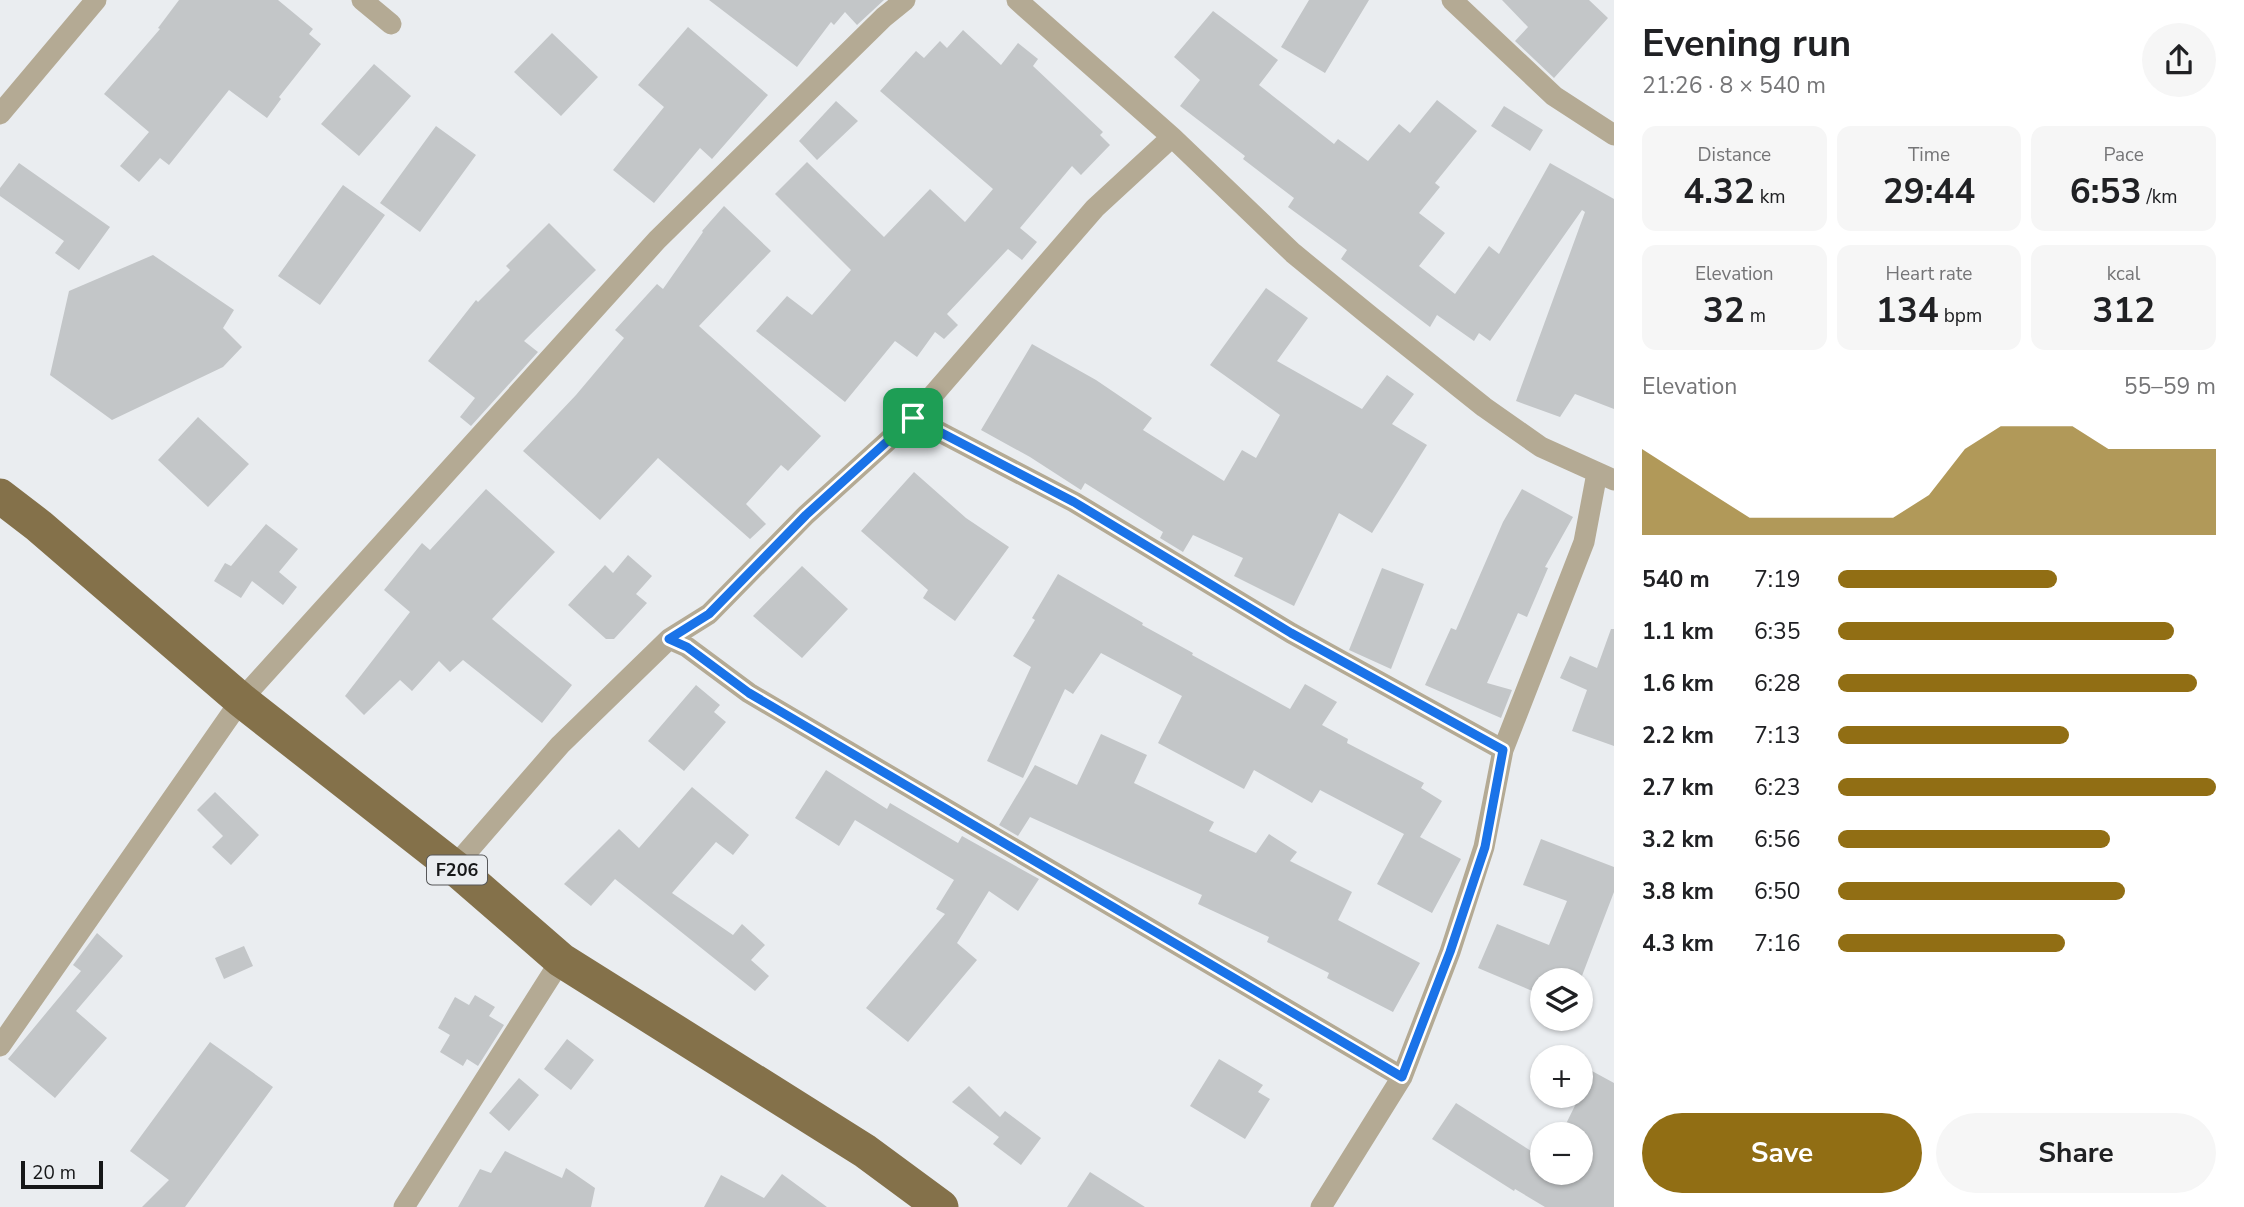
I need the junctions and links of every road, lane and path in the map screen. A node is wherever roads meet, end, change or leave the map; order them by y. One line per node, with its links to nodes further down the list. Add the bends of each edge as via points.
1 (96, 0): 7 (street)
2 (362, 0): 6 (street)
3 (905, 0): 14 (street, via 657,240)
4 (1017, 0): 9 (street)
5 (1452, 0): 8 (street, via 1554,96)
6 (391, 24)
7 (0, 114)
8 (1614, 135)
9 (1172, 137): 10 (street, via 1095,208); 11 (street, via 1293,253 1464,390 1541,447)
10 (913, 418): 13 (street, via 806,515 709,614); 15 (street, via 1074,502 1291,633)
11 (1605, 477): 15 (street)
12 (0, 496): 14 (main road, F206)
13 (669, 639): 16 (street, via 560,745); 19 (street, via 749,693)
14 (241, 700): 16 (main road, F206); 18 (street)
15 (1503, 750): 19 (street, via 1485,847)
16 (454, 867): 17 (main road, F206)
17 (561, 960): 20 (street); 21 (main road, F206, via 866,1151)
18 (0, 1046)
19 (1402, 1077): 22 (street)
20 (404, 1207)
21 (941, 1207)
22 (1321, 1207)

